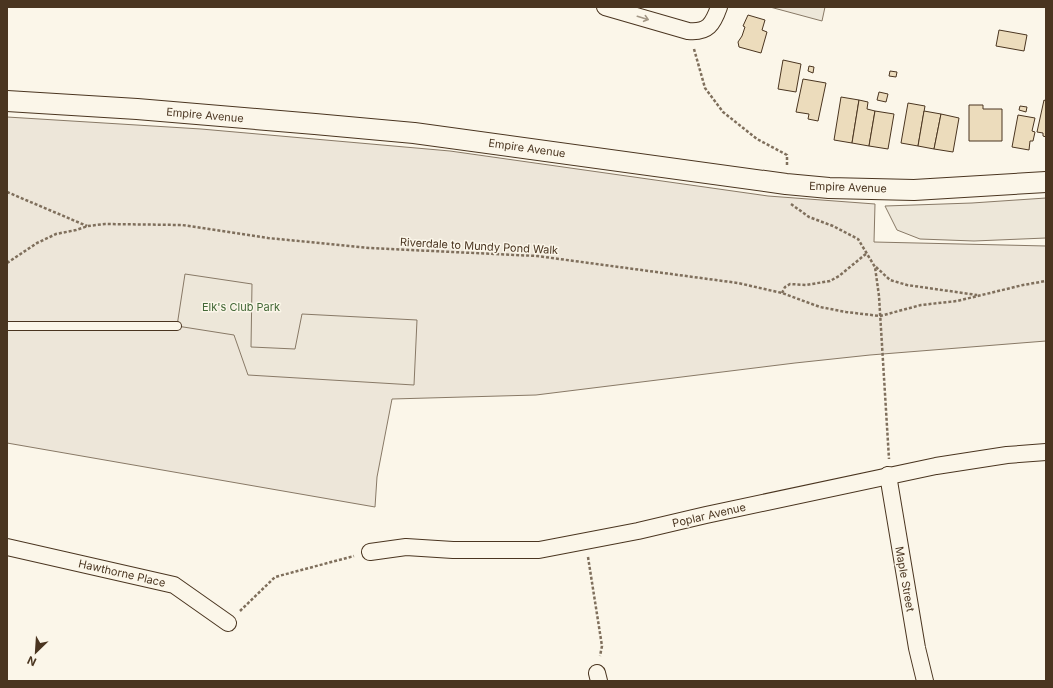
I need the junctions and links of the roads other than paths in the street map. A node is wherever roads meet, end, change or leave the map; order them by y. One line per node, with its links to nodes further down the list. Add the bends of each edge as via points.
1 (605, 7): 2 (street, one-way to 2, via 695,32 708,28)
2 (719, 7)
3 (7, 101): 4 (street, Empire Avenue, via 414,133 829,188 914,190)
4 (1046, 182)
5 (7, 326): 6 (lane)
6 (177, 326)
7 (1046, 452): 8 (street, Poplar Avenue)
8 (889, 468): 10 (street, Poplar Avenue, via 638,531 539,550 406,547); 12 (street, Maple Street, via 917,648)
9 (7, 547): 11 (street, Hawthorne Place, via 174,585)
10 (370, 552)
11 (228, 623)
12 (925, 681)

